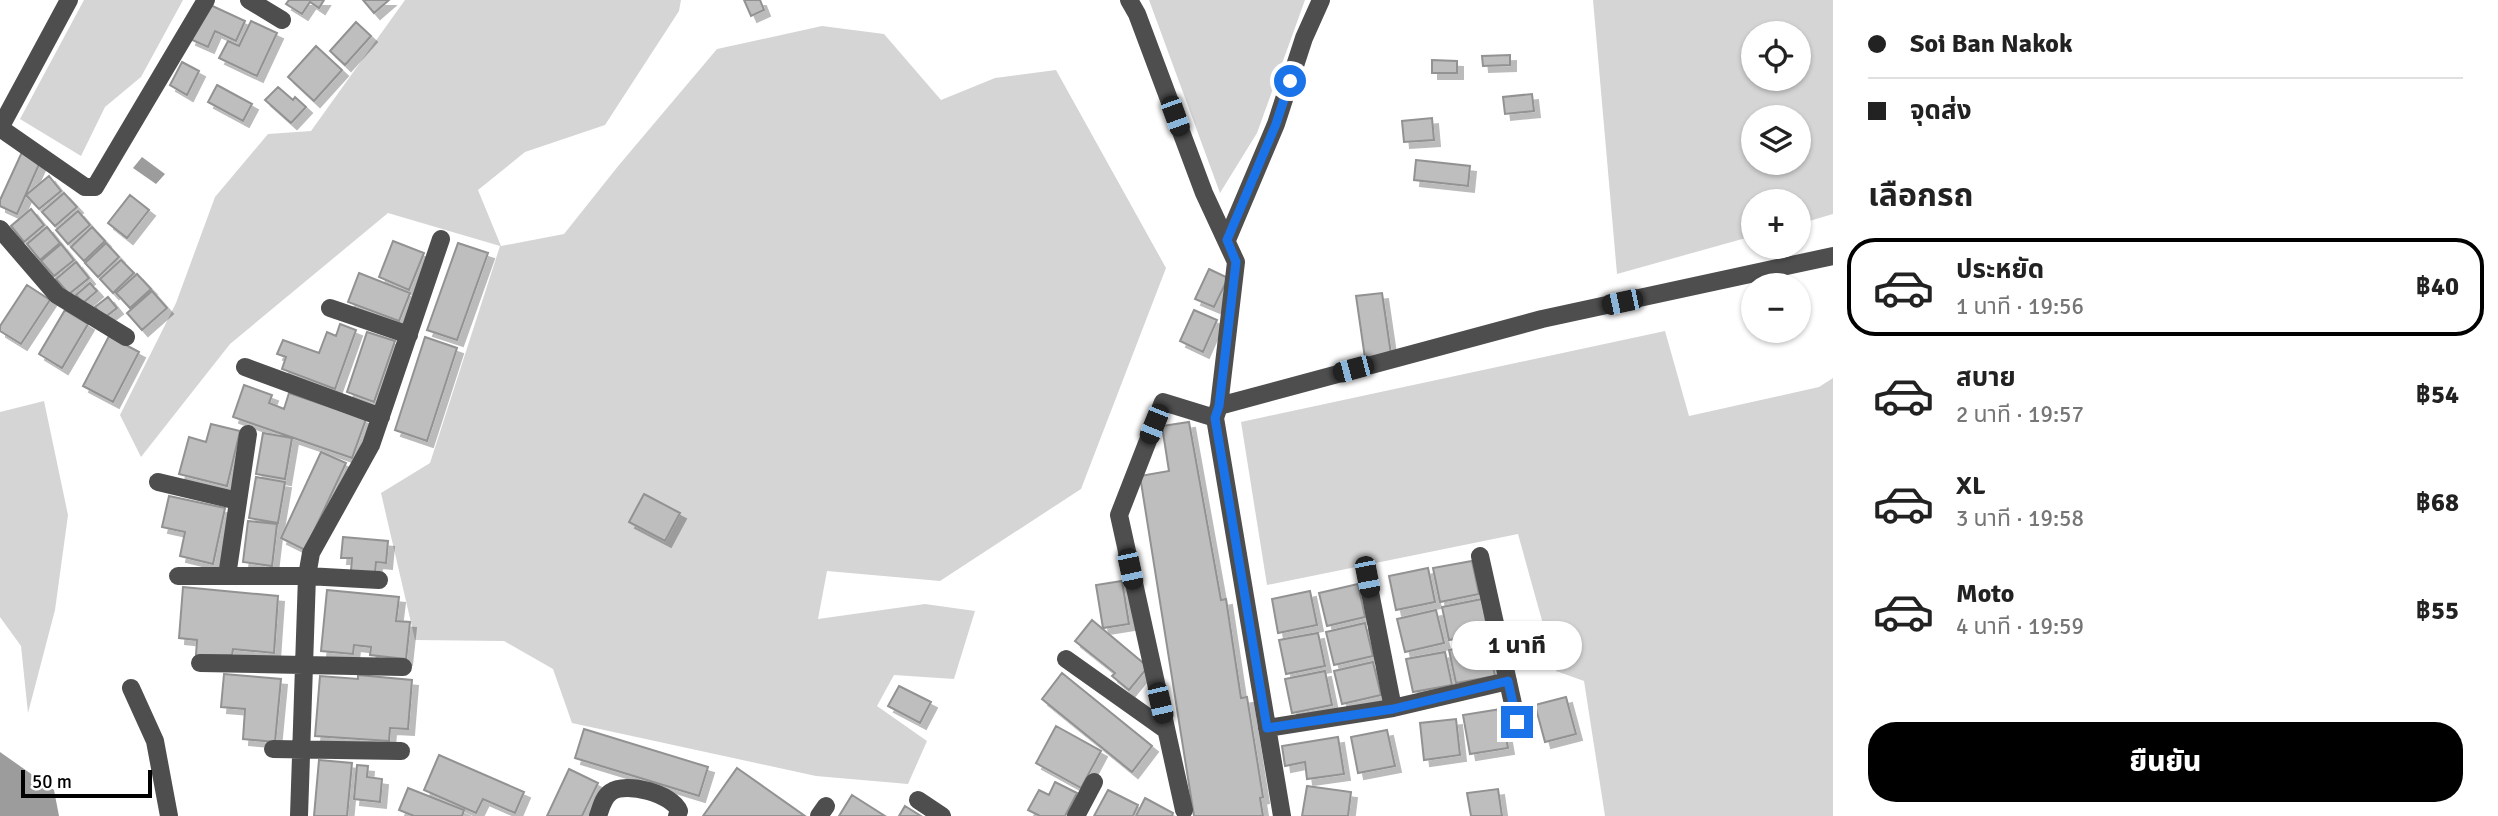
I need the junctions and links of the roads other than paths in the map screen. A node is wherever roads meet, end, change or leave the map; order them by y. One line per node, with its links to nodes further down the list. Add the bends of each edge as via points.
1 (69, 0): 7 (street)
2 (205, 0): 7 (street, via 95,187 85,187)
3 (249, 0): 6 (street)
4 (1129, 0): 10 (street, via 1204,193)
5 (1321, 0): 10 (street)
6 (282, 20)
7 (0, 128)
8 (0, 229): 14 (street, via 57,295)
9 (441, 239): 13 (street)
10 (1227, 240): 16 (street, via 1236,262)
11 (1833, 256): 16 (street, via 1542,319)
12 (330, 308): 13 (street)
13 (409, 335): 17 (street)
14 (126, 337)
15 (245, 367): 17 (street)
16 (1217, 412): 35 (street); 36 (street, via 1163,402 1119,515)
17 (381, 417): 24 (street, via 371,445 311,553)
18 (248, 434): 20 (street)
19 (158, 482): 20 (street)
20 (238, 501): 23 (street)
21 (1480, 556): 31 (street)
22 (178, 576): 23 (street)
23 (227, 576): 24 (street)
24 (307, 576): 26 (street); 29 (street)
25 (1367, 577): 33 (street)
26 (379, 580)
27 (1066, 659): 36 (street)
28 (200, 663): 29 (street)
29 (305, 665): 30 (street); 38 (street)
30 (403, 667)
31 (1508, 681): 33 (street); 34 (street)
32 (131, 688): 43 (street, via 155,741)
33 (1393, 709): 35 (street)
34 (1517, 722)
35 (1267, 728): 49 (street)
36 (1166, 730): 42 (street)
37 (273, 749): 38 (street)
38 (302, 749): 39 (street); 44 (street)
39 (401, 751)
40 (1094, 782): 48 (street)
41 (918, 800): 47 (street)
42 (1184, 810)
43 (169, 816)
44 (299, 816)
45 (598, 816): 46 (street, via 604,799 622,788 670,799 680,811)
46 (677, 816)
47 (942, 816)
48 (1076, 816)
49 (1282, 816)

